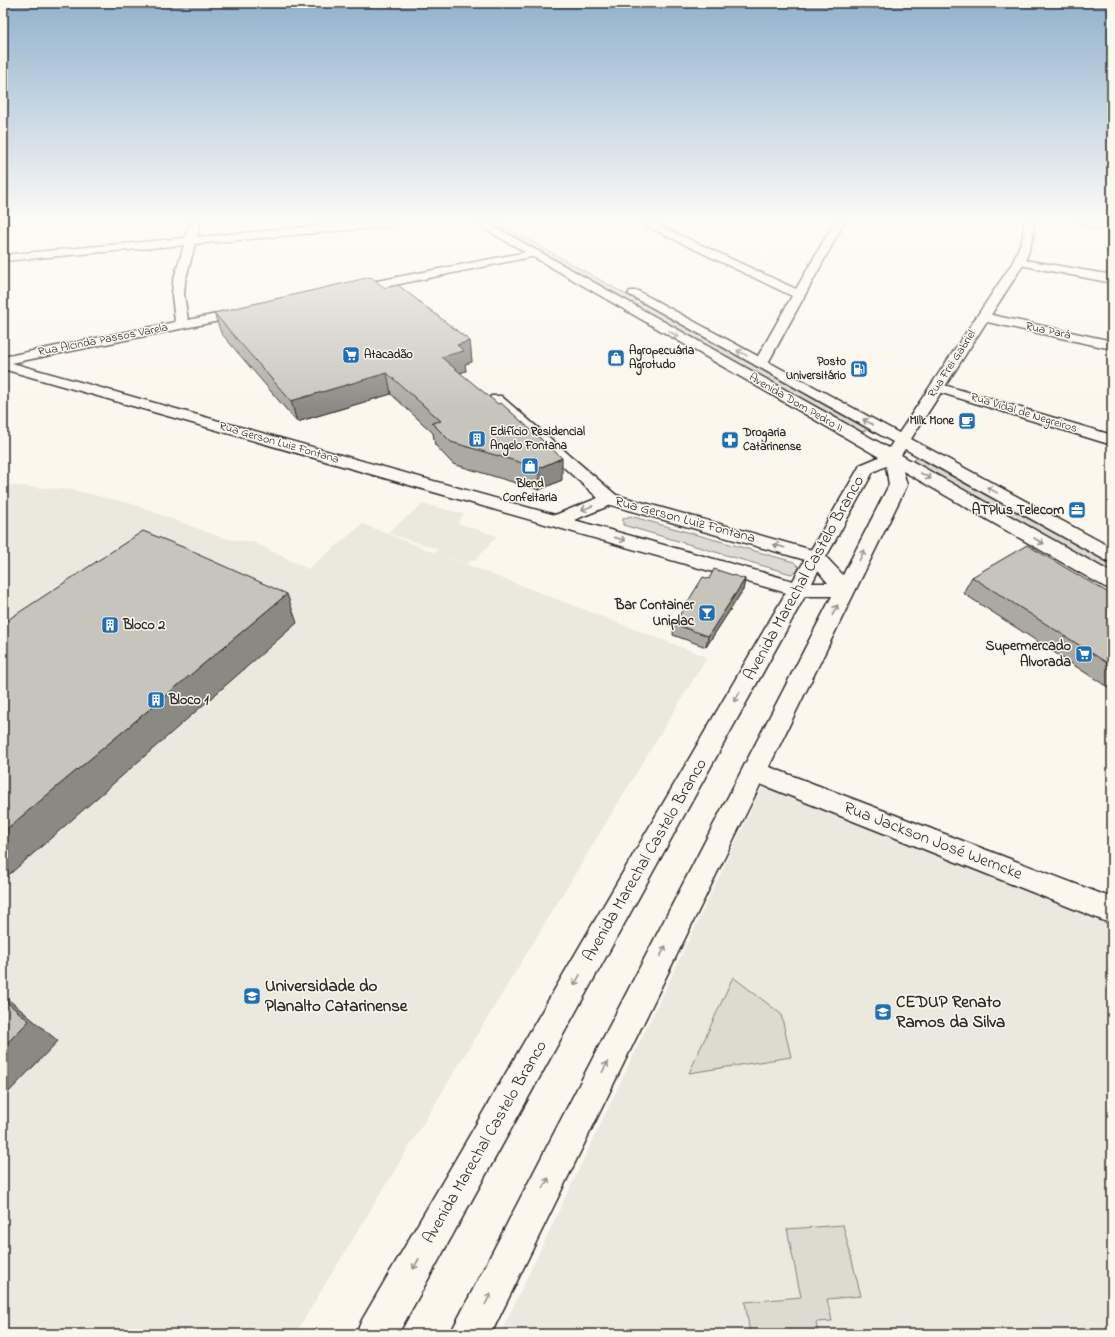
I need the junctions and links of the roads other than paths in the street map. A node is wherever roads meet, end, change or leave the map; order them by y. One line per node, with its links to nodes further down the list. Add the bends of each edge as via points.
1 (179, 285): 12 (street)
2 (374, 285): 8 (street)
3 (588, 285): 21 (street, Avenida Dom Pedro II, one-way to 21)
4 (778, 285): 9 (street)
5 (804, 285): 9 (street)
6 (1003, 285): 11 (street, Rua Frei Gabriel)
7 (625, 289): 15 (street, Avenida Dom Pedro II, one-way to 7)
8 (336, 293)
9 (799, 295): 15 (street)
10 (259, 309): 12 (street, Rua Alcinda Passos Varela)
11 (983, 316): 13 (street, Rua Pará); 17 (street, Rua Frei Gabriel)
12 (182, 324): 14 (street, Rua Alcinda Passos Varela)
13 (1112, 345)
14 (3, 361)
15 (761, 363): 20 (street, Avenida Dom Pedro II, one-way to 15)
16 (3, 364): 23 (street, Rua Gerson Luiz Fontana)
17 (937, 387): 19 (street, Rua Vidal de Negreiros); 20 (street, Rua Frei Gabriel)
18 (496, 399): 22 (street)
19 (1112, 440)
20 (902, 441): 21 (street, Rua Frei Gabriel); 24 (street, Avenida Dom Pedro II, one-way to 20)
21 (892, 457): 25 (street, Avenida Marechal Castelo Branco, via 866,469); 26 (street, Avenida Dom Pedro II, one-way to 26); 28 (street, one-way to 21, via 898,485)
22 (610, 499): 23 (street, Rua Gerson Luiz Fontana, one-way to 23); 25 (street, Rua Gerson Luiz Fontana, one-way to 22)
23 (555, 521): 27 (street, Rua Gerson Luiz Fontana, one-way to 27)
24 (1112, 556)
25 (816, 557): 27 (street, Avenida Marechal Castelo Branco); 28 (street)
26 (1112, 582)
27 (797, 590): 28 (street, Rua Gerson Luiz Fontana); 31 (street, Avenida Marechal Castelo Branco, one-way to 31)
28 (845, 590): 29 (street, one-way to 28)
29 (754, 770): 30 (street, Rua Jackson José Werncke); 32 (street, one-way to 29)
30 (1112, 911)
31 (376, 1334)
32 (470, 1334)

